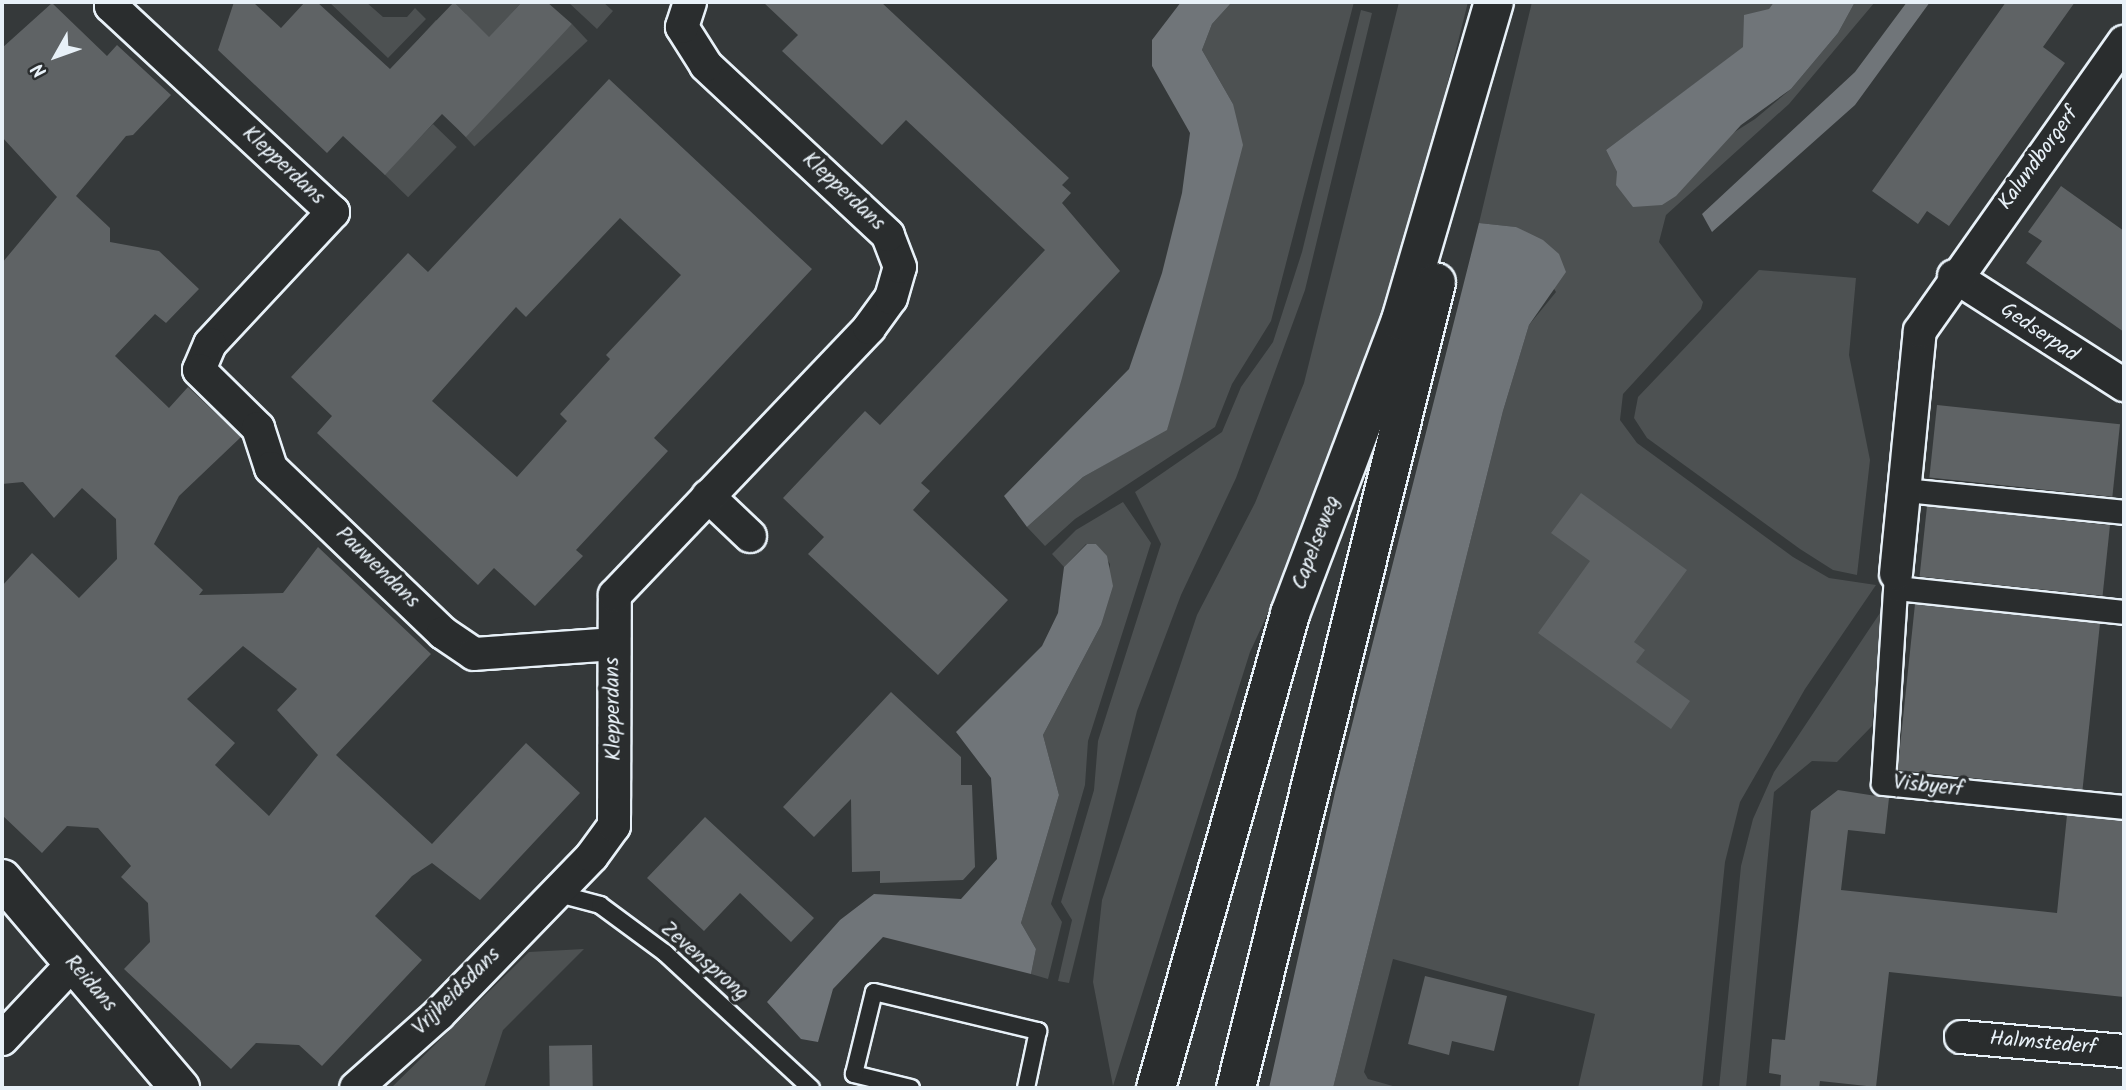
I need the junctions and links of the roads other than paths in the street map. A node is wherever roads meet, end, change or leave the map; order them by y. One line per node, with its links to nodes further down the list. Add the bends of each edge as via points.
1 (1494, 2): 27 (main road, Capelseweg, via 1401,320 1290,614); 28 (main road, Capelseweg, via 1427,323)
2 (113, 4): 6 (street, Klepperdans, via 333,212 210,344)
3 (686, 14): 9 (street, Klepperdans, via 706,65 888,235 900,267 891,298 869,328)
4 (2124, 42): 5 (street, Kalundborgerf)
5 (1954, 276): 7 (street, Gedserpad); 8 (street, Visbyerf, via 1920,331)
6 (199, 370): 14 (street, Pauwendans, via 258,428 271,468 474,654)
7 (2124, 385)
8 (1905, 490): 10 (street); 12 (street, Visbyerf)
9 (708, 496): 11 (street); 14 (street, Klepperdans, via 615,595)
10 (2124, 512)
11 (750, 536)
12 (1896, 581): 13 (street); 15 (street, Visbyerf, via 1883,783)
13 (2119, 612)
14 (613, 644): 17 (street, Klepperdans, via 614,826)
15 (2124, 807)
16 (2, 879): 18 (main road, Reidans)
17 (555, 892): 23 (street, Vrijheidsdans, via 439,1014); 24 (lane, Zevensprong, via 600,905 665,953)
18 (73, 963): 20 (street); 22 (main road, Reidans)
19 (1961, 1037): 21 (street, Halmstederf)
20 (2, 1040)
21 (2124, 1051)
22 (180, 1088)
23 (356, 1088)
24 (811, 1088)
25 (911, 1088): 26 (lane, via 854,1074 874,992 1038,1031)
26 (1026, 1088)
27 (1156, 1088)
28 (1236, 1088)

